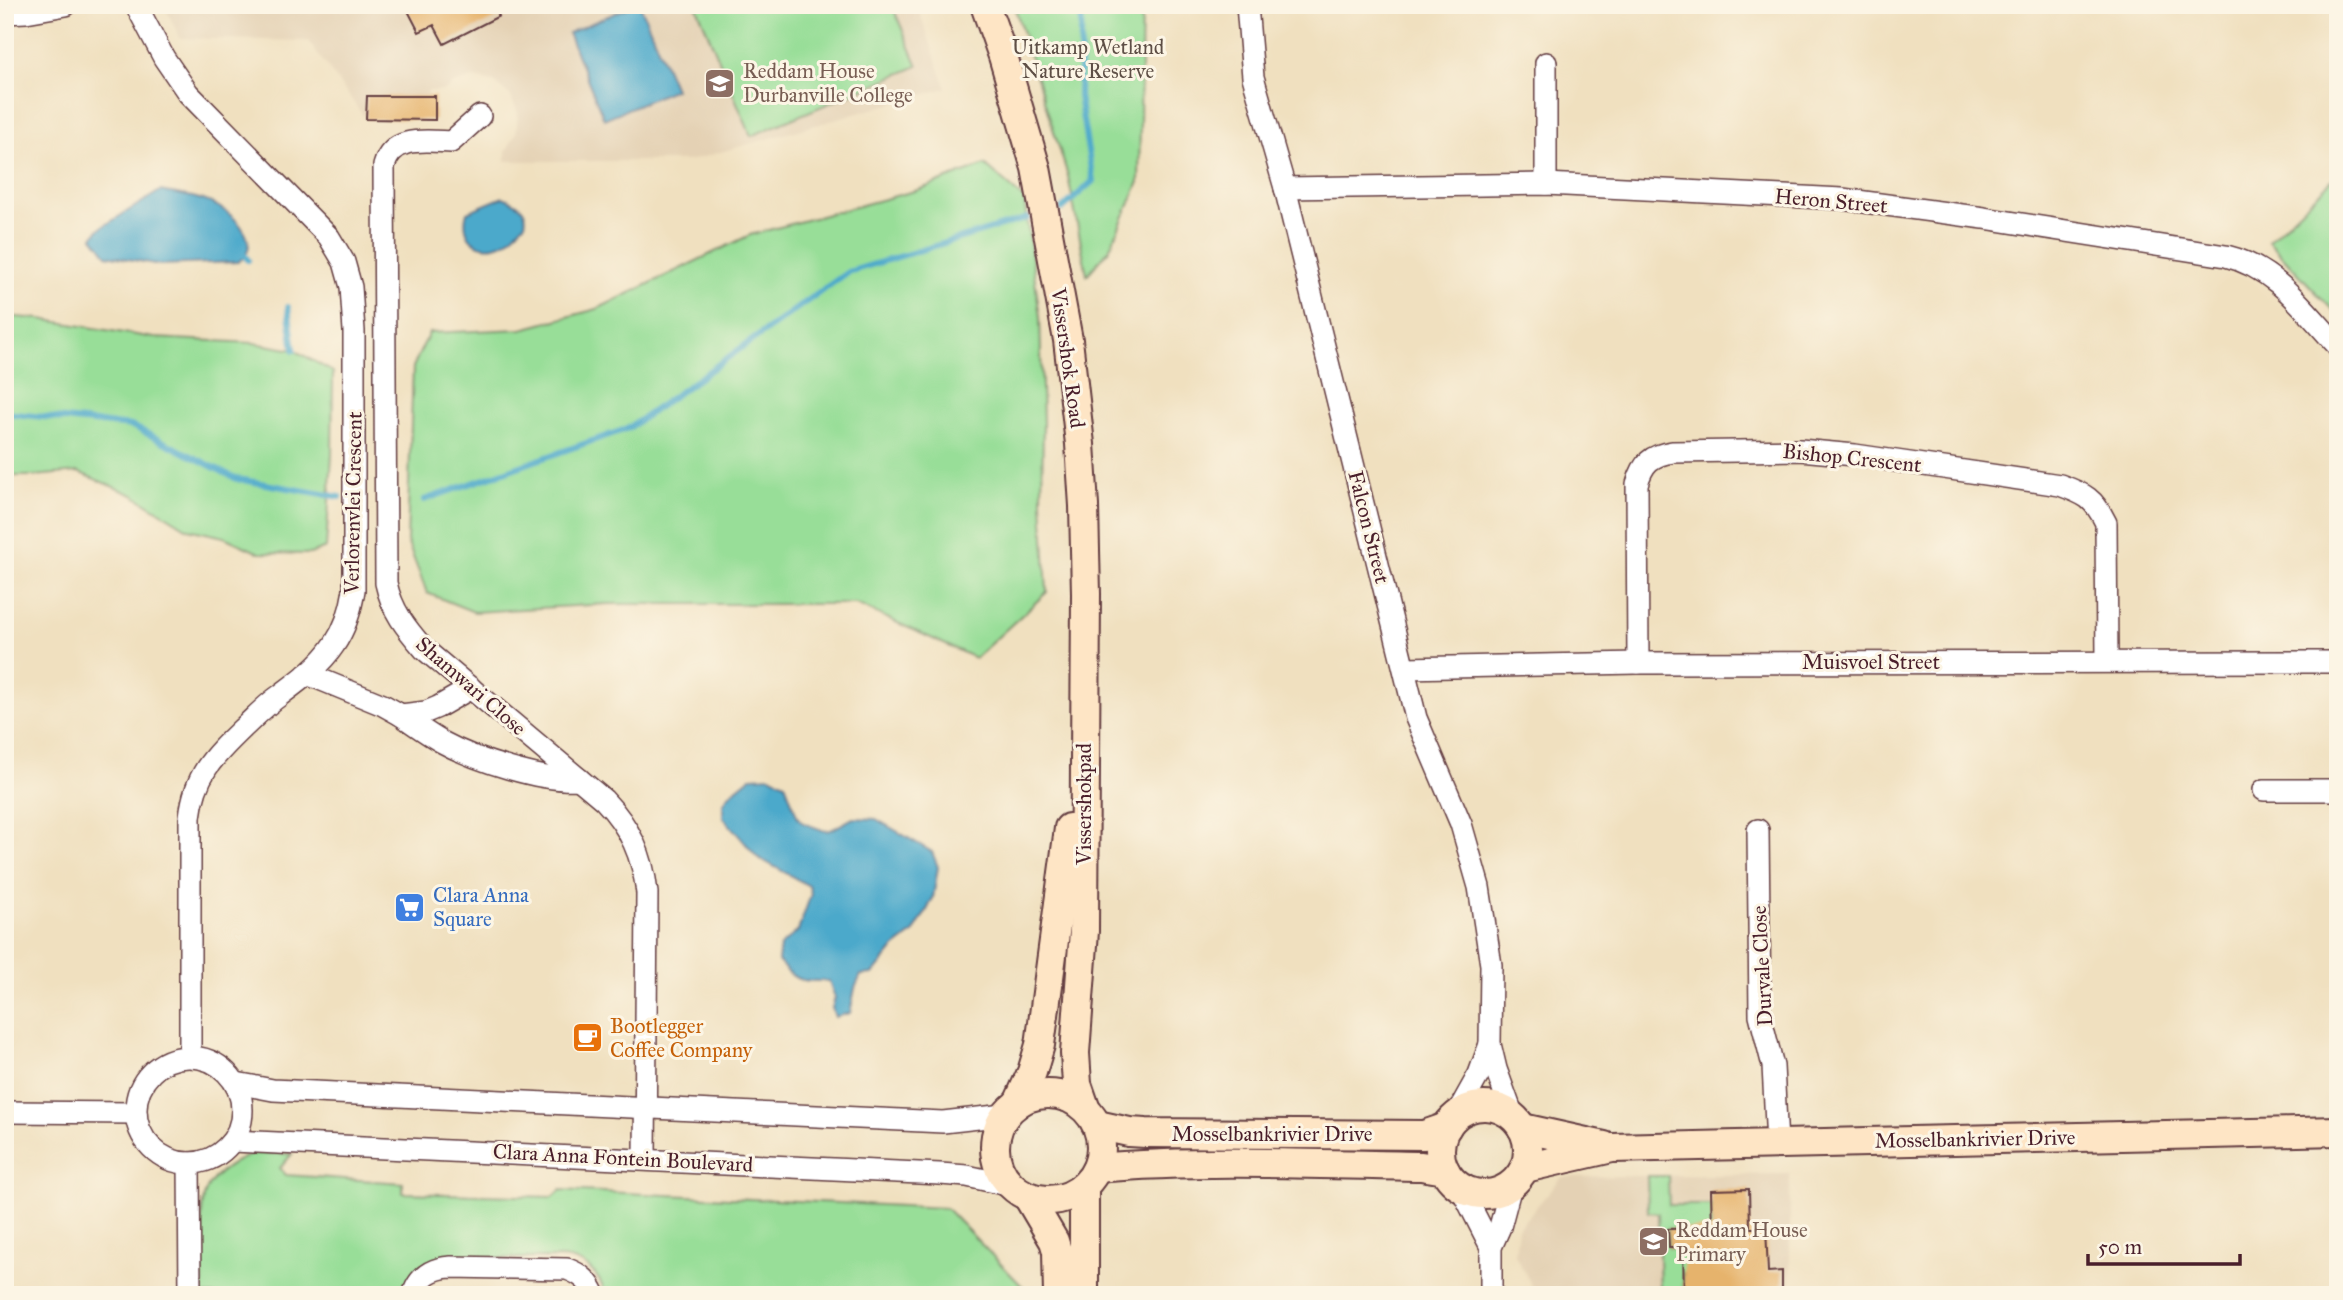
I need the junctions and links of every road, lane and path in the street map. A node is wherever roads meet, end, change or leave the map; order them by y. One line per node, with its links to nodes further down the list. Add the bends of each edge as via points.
1 (66, 5): 5 (street)
2 (136, 5): 15 (street, Verlorenvlei Crescent, via 188,93 329,237 348,275 354,331 354,590 341,635)
3 (985, 5): 18 (main road, Vissershok Road, via 1036,168 1068,340 1084,506)
4 (1248, 5): 9 (street, Falcon Street, via 1253,77)
5 (5, 13)
6 (1546, 63): 8 (street)
7 (480, 116): 16 (street, Shamwari Close, via 451,142 411,141 396,146 384,166 386,583 403,624 424,649)
8 (1546, 184): 9 (street, Heron Street); 10 (street, Heron Street, via 1842,199 2225,256 2250,263 2277,280)
9 (1285, 188): 14 (street, Falcon Street)
10 (2338, 346)
11 (2107, 661): 12 (street, Muisvoel Street); 13 (street, Muisvoel Street); 13 (street, Bishop Crescent, via 2106,523 2097,505 2082,493 2060,485 1800,450 1673,452 1648,460 1637,484)
12 (2338, 662)
13 (1638, 663): 14 (street, Muisvoel Street)
14 (1405, 668): 23 (street, Falcon Street, via 1422,736 1455,808 1479,887 1491,965)
15 (307, 674): 17 (street); 24 (street, Verlorenvlei Crescent, via 218,752 195,787 190,817)
16 (471, 688): 17 (street, via 426,712); 19 (street, Shamwari Close)
17 (401, 715): 19 (street, via 444,743 480,757 528,774 561,781)
18 (1083, 721): 27 (main road, Vissershokpad, via 1040,1045); 30 (main road, Vissershokpad, via 1084,931 1075,1061 1077,1084)
19 (579, 779): 26 (street, Shamwari Close, via 626,826 645,875)
20 (2264, 790): 21 (street)
21 (2338, 790)
22 (1758, 830): 35 (street, Durvale Close, via 1760,1014 1773,1066)
23 (1490, 1044): 31 (street, Falcon Street, via 1479,1074); 32 (street, Falcon Street)
24 (190, 1056): 25 (street, via 217,1064); 29 (street, via 155,1068 140,1088)
25 (236, 1083): 26 (street, via 261,1090); 34 (street, via 243,1112)
26 (646, 1108): 27 (street, via 943,1122); 37 (street, Shamwari Close)
27 (1012, 1109): 30 (main road, via 1034,1095 1052,1093 1070,1098); 42 (main road, via 997,1130 995,1147 998,1164)
28 (5, 1112): 29 (street)
29 (136, 1113): 38 (street, via 152,1149)
30 (1091, 1116): 31 (main road, Mosselbankrivier Drive, via 1146,1133 1424,1135); 40 (main road, via 1102,1139 1101,1157)
31 (1451, 1122): 32 (main road, via 1480,1107 1494,1108); 41 (main road, via 1441,1148)
32 (1518, 1123): 36 (main road, Mosselbankrivier Drive); 39 (main road, via 1528,1151)
33 (2338, 1131): 35 (main road, Mosselbankrivier Drive)
34 (233, 1141): 37 (street, Clara Anna Fontein Boulevard); 38 (street, via 214,1157)
35 (1777, 1144): 36 (main road, Mosselbankrivier Drive)
36 (1612, 1148): 39 (main road, Mosselbankrivier Drive)
37 (645, 1159): 42 (street, Clara Anna Fontein Boulevard, via 954,1175)
38 (189, 1163): 44 (street)
39 (1518, 1177): 41 (main road, via 1499,1192 1485,1194 1473,1193); 43 (street)
40 (1091, 1178): 41 (main road, Mosselbankrivier Drive, via 1189,1163 1264,1163 1421,1166); 42 (main road, via 1069,1197 1052,1201); 48 (main road)
41 (1453, 1179): 43 (street)
42 (1020, 1192): 47 (main road, via 1054,1241)
43 (1491, 1247): 49 (street)
44 (190, 1295)
45 (413, 1295): 46 (street, via 428,1273 451,1267 567,1269 582,1276)
46 (595, 1295)
47 (1058, 1295)
48 (1084, 1295)
49 (1492, 1295)

